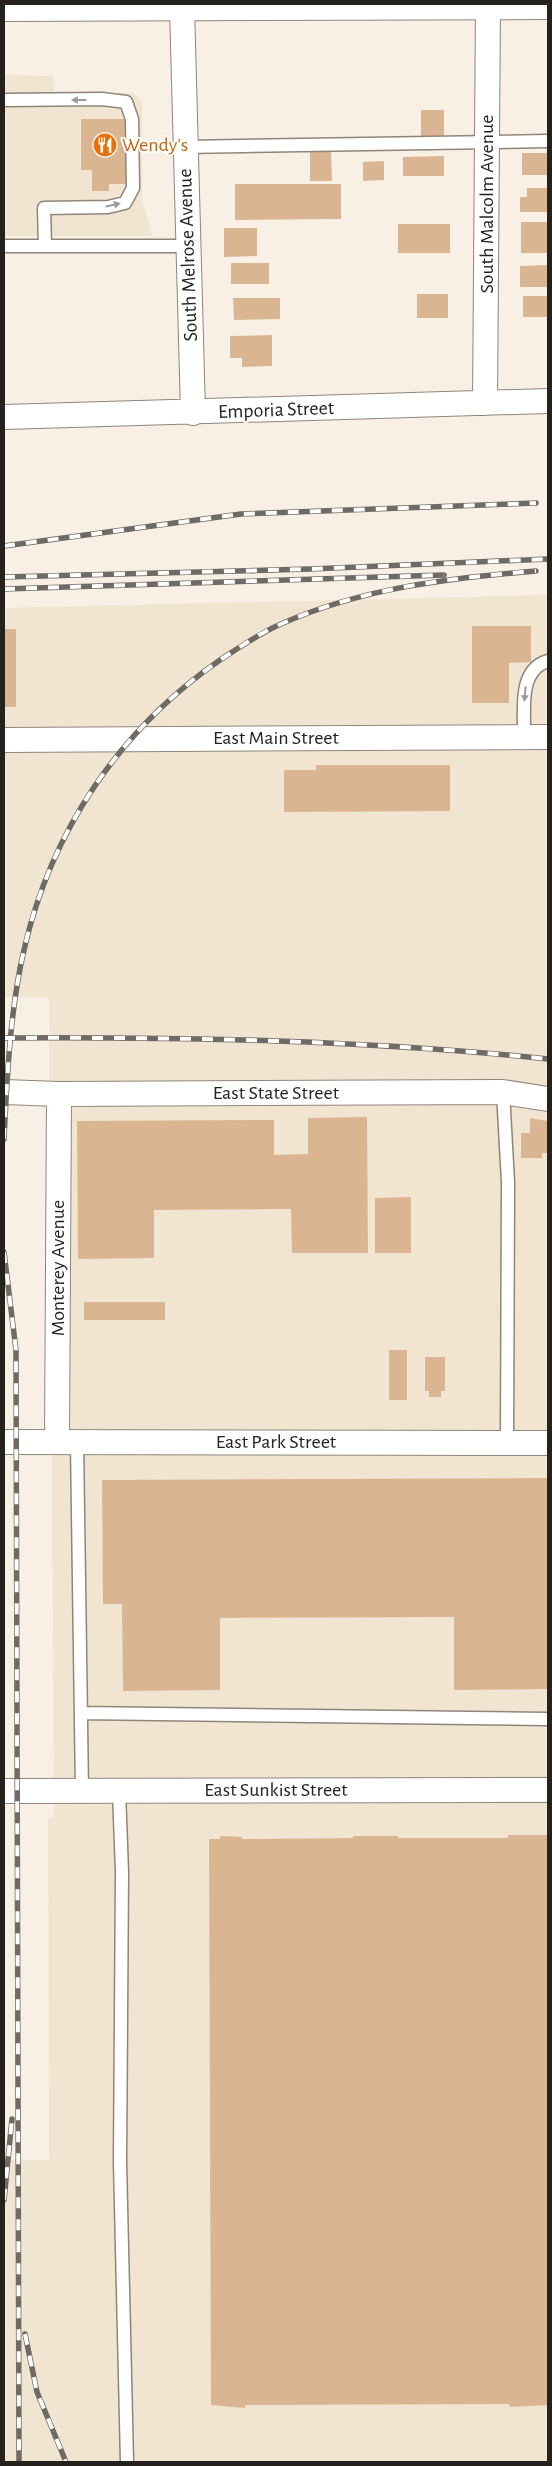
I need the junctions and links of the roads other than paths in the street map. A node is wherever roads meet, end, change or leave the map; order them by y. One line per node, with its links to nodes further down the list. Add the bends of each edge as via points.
1 (352, 4): 4 (main road); 6 (main road)
2 (40, 5): 5 (main road); 6 (main road)
3 (548, 5): 4 (main road)
4 (488, 6): 8 (street, South Malcolm Avenue)
5 (4, 7)
6 (182, 7): 10 (street, South Melrose Avenue)
7 (4, 100): 12 (lane, one-way to 7, via 44,208 108,207 124,203 133,188 132,119 126,102)
8 (487, 141): 9 (lane); 10 (lane); 15 (street, South Malcolm Avenue)
9 (548, 141)
10 (185, 147): 13 (street, South Melrose Avenue)
11 (4, 246): 12 (lane)
12 (45, 246): 13 (lane)
13 (187, 246): 16 (street, South Melrose Avenue)
14 (548, 401): 15 (street, Emporia Street)
15 (485, 402): 16 (street, Emporia Street)
16 (193, 413): 17 (street, Emporia Street)
17 (4, 417)
18 (548, 661): 20 (lane, one-way to 20, via 530,675 526,685)
19 (548, 736): 20 (street, East Main Street)
20 (524, 737): 21 (street, East Main Street)
21 (4, 740)
22 (4, 1092): 24 (street, East State Street)
23 (503, 1092): 24 (street, East State Street); 25 (street, East State Street); 28 (lane, via 508,1182)
24 (59, 1094): 27 (street, Monterey Avenue)
25 (548, 1099)
26 (4, 1442): 27 (street, East Park Street)
27 (67, 1442): 28 (street, East Park Street); 30 (lane)
28 (507, 1443): 29 (street, East Park Street)
29 (548, 1444)
30 (81, 1713): 31 (lane); 34 (lane)
31 (548, 1719)
32 (548, 1790): 35 (street, East Sunkist Street)
33 (4, 1791): 34 (street, East Sunkist Street)
34 (82, 1791): 35 (street, East Sunkist Street)
35 (119, 1791): 36 (lane, via 122,1872 120,2162)
36 (127, 2462)

